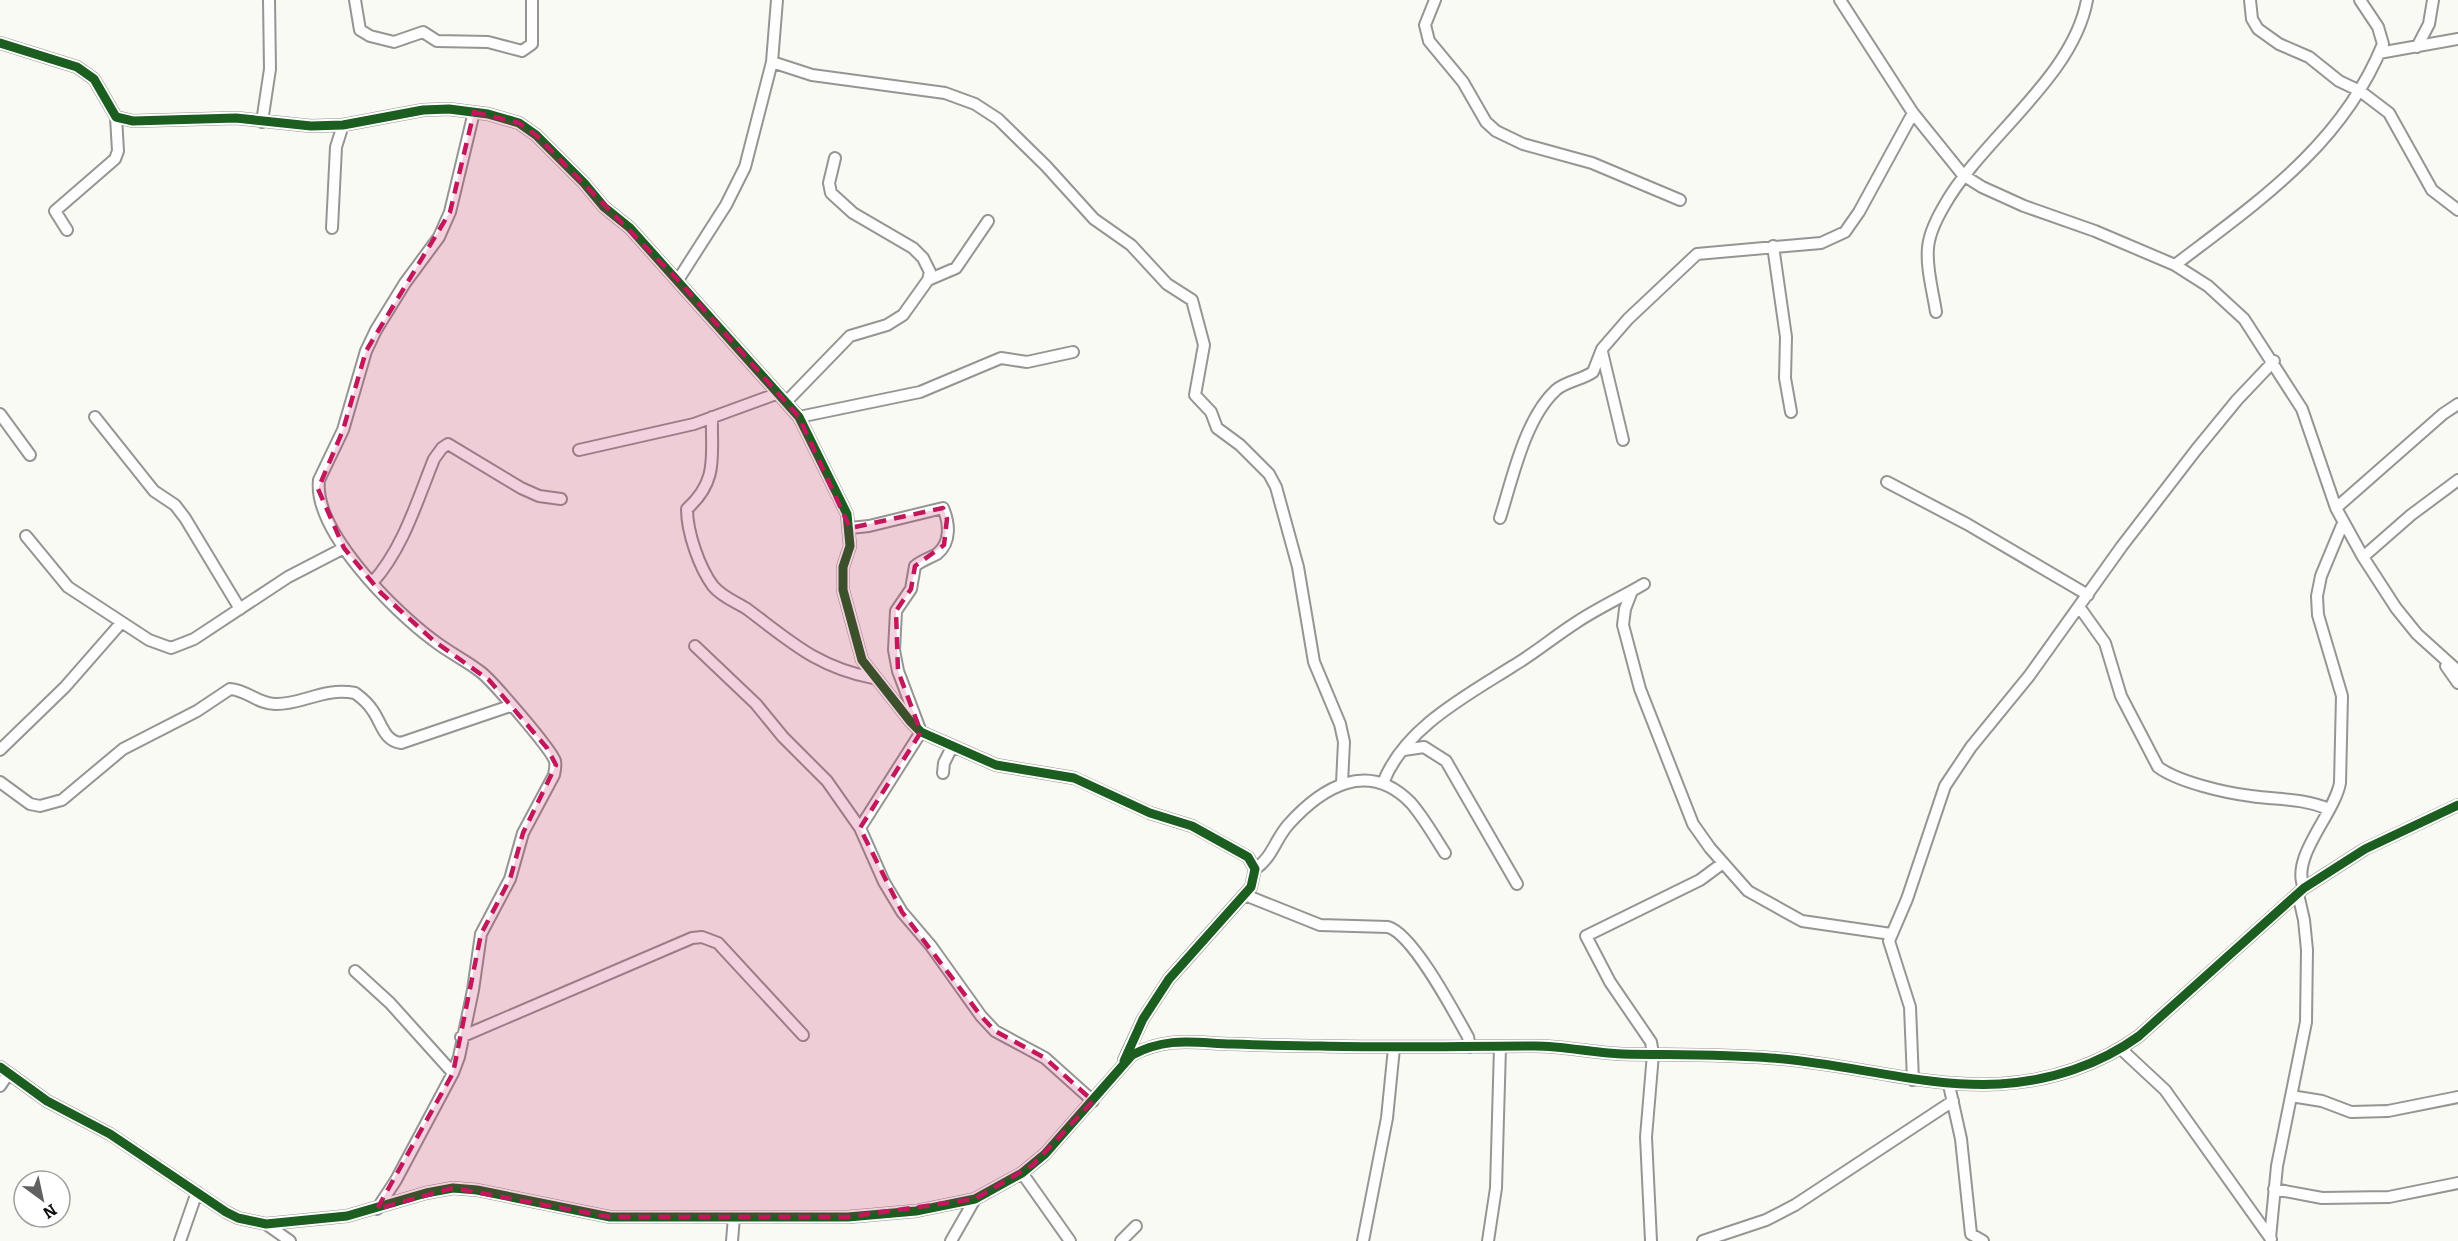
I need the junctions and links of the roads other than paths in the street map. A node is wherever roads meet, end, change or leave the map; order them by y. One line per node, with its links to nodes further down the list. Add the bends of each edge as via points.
1 (269, 0): 20 (street, via 270,69)
2 (354, 0): 3 (street, via 360,30 370,36 394,42 423,32 437,41 488,42 522,51 532,44)
3 (532, 0)
4 (777, 0): 15 (street)
5 (1435, 0): 24 (street, via 1425,25 1429,41 1496,131 1523,144 1592,163)
6 (1840, 0): 18 (street)
7 (2087, 0): 23 (street, via 2081,22 2062,58 2009,126)
8 (2250, 0): 16 (street, via 2252,19 2258,29 2279,44 2300,51 2339,81)
9 (2360, 0): 14 (street, via 2381,33 2383,44)
10 (2433, 0): 13 (street, via 2430,24)
11 (2458, 39): 13 (street)
12 (0, 43): 19 (street, via 89,74)
13 (2416, 47): 14 (street)
14 (2379, 53): 16 (street)
15 (772, 62): 31 (street, via 743,173); 77 (street, via 812,75 945,93 975,104 998,119 1094,219 1131,244 1167,284 1192,300 1204,345 1195,395 1211,412 1217,428 1269,474 1276,487 1300,577 1314,662 1340,724 1344,742)
16 (2360, 91): 25 (street, via 2389,114 2432,190); 30 (street, via 2330,135 2277,185)
17 (474, 112): 21 (street, via 423,110); 31 (street, via 519,123 536,135); 56 (street, via 450,212 439,237 376,330 343,430 319,480 321,500)
18 (1913, 113): 23 (street); 29 (street, via 1845,232 1821,243)
19 (116, 117): 20 (street, via 133,121 236,118); 28 (street, via 115,159 55,212)
20 (262, 122): 21 (street)
21 (343, 125): 27 (street, via 336,147)
22 (835, 159): 32 (street, via 829,183 831,193 853,213 913,248 928,267)
23 (1963, 174): 30 (street, via 2024,206); 33 (street, via 1939,215 1928,248)
24 (1680, 200)
25 (2458, 210)
26 (988, 221): 32 (street, via 956,268)
27 (332, 228)
28 (67, 230)
29 (1773, 246): 34 (street, via 1697,254); 40 (street, via 1786,337 1785,378)
30 (2175, 265): 36 (street, via 2237,311)
31 (678, 280): 37 (street)
32 (928, 280): 38 (street, via 903,315 887,325 850,336)
33 (1936, 312)
34 (1602, 349): 45 (street); 52 (street, via 1593,372 1558,388 1536,417)
35 (1073, 352): 44 (street, via 1027,362 1001,358 920,392)
36 (2274, 361): 51 (street, via 2311,430); 61 (street, via 2196,450)
37 (776, 394): 38 (street); 43 (street)
38 (786, 402): 44 (street)
39 (2458, 404): 51 (street)
40 (1791, 412)
41 (0, 414): 47 (street)
42 (96, 417): 63 (street, via 154,491 185,518)
43 (712, 417): 46 (street); 68 (street, via 712,463 707,484 687,509 692,536 708,577 719,592 809,656)
44 (799, 417): 54 (street)
45 (1623, 440)
46 (579, 450)
47 (30, 455)
48 (2458, 480): 57 (street, via 2411,514)
49 (1887, 482): 61 (street)
50 (561, 499): 58 (street, via 521,488 448,444 434,459 398,545)
51 (2336, 508): 53 (street)
52 (1500, 518)
53 (2343, 523): 57 (street); 80 (street, via 2317,596 2318,615 2342,696 2340,783)
54 (850, 528): 68 (street, via 843,590 861,660); 71 (street, via 943,508 947,519 944,545 937,554 915,566 910,589 896,611 894,650 898,671)
55 (26, 536): 64 (street, via 68,587)
56 (344, 549): 58 (street); 63 (street, via 288,577)
57 (2364, 557): 66 (street, via 2396,608)
58 (372, 583): 70 (street, via 396,610 489,680)
59 (1644, 584): 60 (street)
60 (1632, 591): 74 (street, via 1465,694); 83 (street, via 1623,625 1640,689 1693,824)
61 (2088, 595): 62 (street)
62 (2080, 608): 80 (street, via 2102,636 2121,696 2158,767 2195,783 2252,796 2312,802); 88 (street, via 1945,786 1907,900)
63 (240, 609): 64 (street, via 175,648 161,646)
64 (122, 622): 73 (street, via 65,687)
65 (695, 646): 81 (street, via 816,767)
66 (2440, 657): 67 (street); 69 (street)
67 (2458, 671)
68 (873, 678): 71 (street)
69 (2458, 683)
70 (510, 706): 76 (street, via 401,743 387,737 372,709 355,693 322,693 278,705 230,689 123,750 62,800 40,806 30,804); 91 (street, via 547,748 556,765 523,833 510,879 481,934)
71 (921, 732): 72 (street); 81 (street)
72 (952, 747): 75 (street); 84 (street, via 996,765 1074,778 1150,813 1192,826 1243,853)
73 (0, 750)
74 (1404, 750): 78 (street); 85 (street, via 1424,747 1446,761)
75 (943, 773)
76 (0, 782)
77 (1342, 783): 78 (street); 84 (street, via 1289,824 1269,858)
78 (1383, 783): 82 (street, via 1409,802)
79 (2458, 805): 86 (street, via 2365,849)
80 (2329, 809): 86 (street, via 2299,874)
81 (860, 828): 105 (street, via 902,912 981,1016 995,1030 1045,1058)
82 (1445, 853)
83 (1723, 863): 88 (street, via 1748,891 1802,921); 96 (street, via 1700,880 1586,936 1610,982 1649,1036)
84 (1255, 869): 87 (street)
85 (1517, 884)
86 (2301, 891): 95 (street); 103 (street, via 2307,950 2306,1022)
87 (1245, 895): 92 (street, via 1320,925 1397,930 1428,968); 97 (street, via 1169,979 1143,1019)
88 (1891, 934): 100 (street, via 1890,947 1905,989 1912,1025)
89 (355, 971): 99 (street, via 390,1003)
90 (803, 1035): 91 (street, via 718,943 702,937)
91 (461, 1037): 99 (street)
92 (1470, 1047): 93 (street); 94 (street)
93 (1500, 1047): 96 (street); 125 (street, via 1496,1188)
94 (1394, 1048): 97 (street, via 1194,1040 1144,1049); 124 (street, via 1380,1160)
95 (2121, 1049): 101 (street, via 2087,1065 2044,1077 1999,1084); 117 (street, via 2165,1090)
96 (1653, 1054): 100 (street, via 1803,1061); 126 (street, via 1646,1137)
97 (1124, 1061): 105 (street)
98 (4, 1070): 102 (street); 110 (street, via 47,1101 110,1134)
99 (453, 1073): 112 (street)
100 (1913, 1080): 101 (street)
101 (1949, 1085): 106 (street)
102 (0, 1086)
103 (2291, 1096): 104 (street, via 2322,1101 2351,1112 2388,1111); 109 (street)
104 (2458, 1097)
105 (1093, 1101): 107 (street, via 1045,1154)
106 (1953, 1101): 116 (street, via 1961,1139); 127 (street, via 1796,1205)
107 (1022, 1173): 111 (street); 122 (street)
108 (2458, 1183): 109 (street, via 2390,1197 2322,1198)
109 (2274, 1189): 117 (street)
110 (197, 1192): 114 (street, via 238,1218); 118 (street)
111 (975, 1200): 113 (street, via 916,1211 848,1217); 121 (street)
112 (377, 1209): 113 (street, via 453,1188 610,1217); 114 (street)
113 (734, 1217): 120 (street)
114 (266, 1224): 119 (street)
115 (1136, 1226): 123 (street)
116 (1969, 1238): 128 (street)
117 (2271, 1240)
118 (180, 1241)
119 (290, 1241)
120 (732, 1241)
121 (951, 1241)
122 (1070, 1241)
123 (1121, 1241)
124 (1363, 1241)
125 (1488, 1241)
126 (1652, 1241)
127 (1706, 1241)
128 (1983, 1241)

